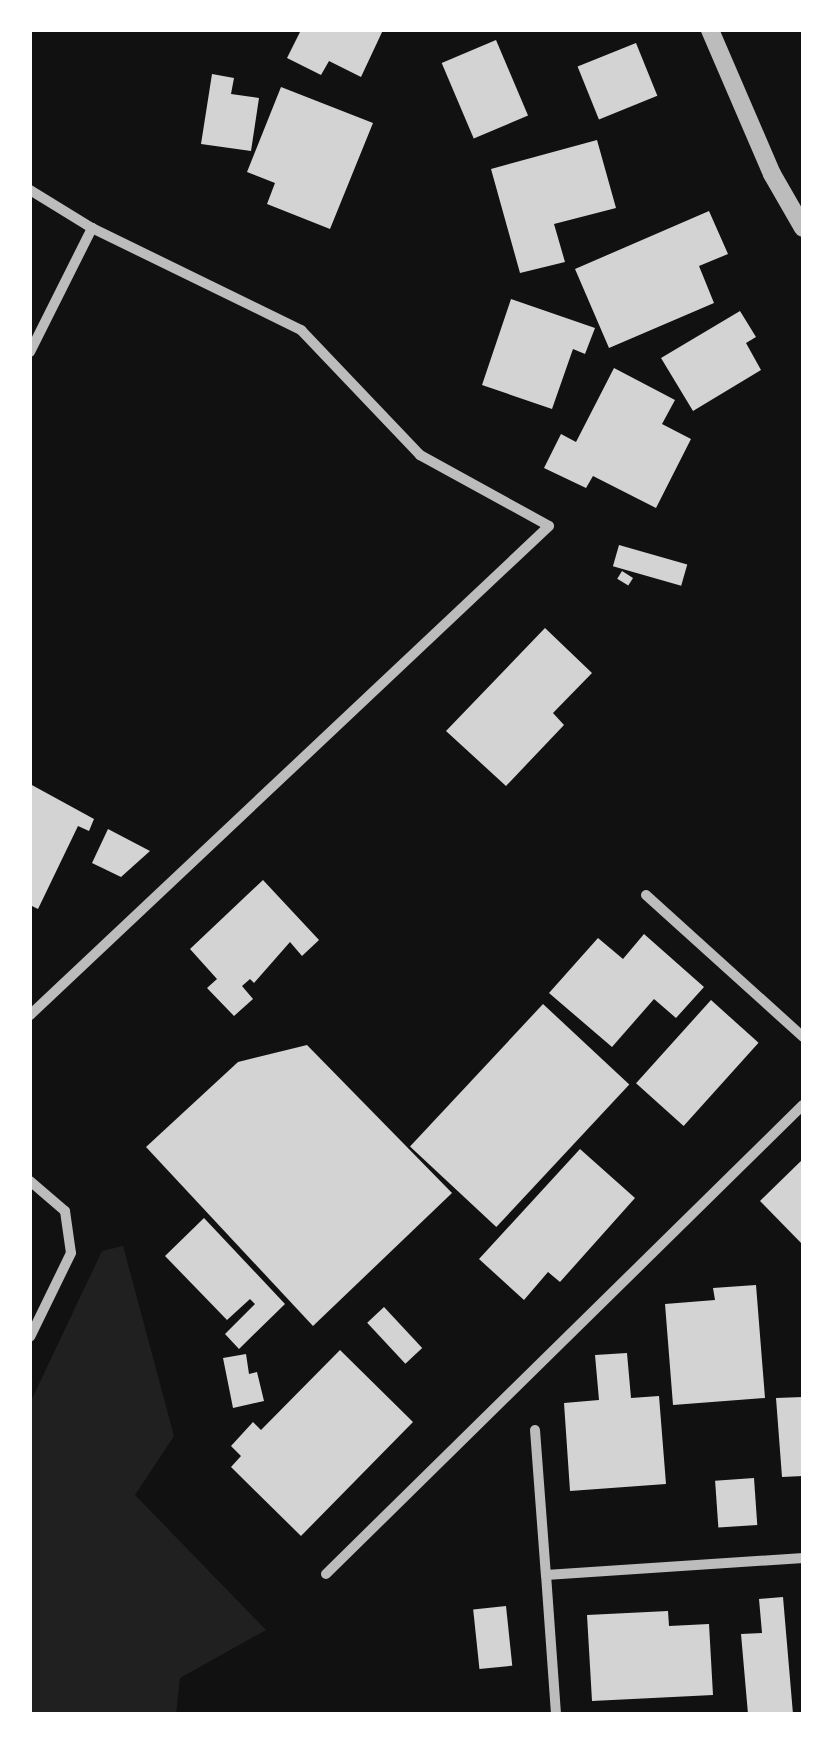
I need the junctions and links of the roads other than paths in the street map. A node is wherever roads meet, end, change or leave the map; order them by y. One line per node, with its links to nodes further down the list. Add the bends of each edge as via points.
1 (710, 30): 4 (street, via 772,174)
2 (30, 190): 3 (street)
3 (92, 228): 5 (street); 7 (street, via 302,330 420,455 548,526)
4 (803, 228)
5 (30, 352)
6 (646, 895): 8 (street)
7 (30, 1015)
8 (803, 1036)
9 (803, 1105): 14 (street)
10 (30, 1181): 11 (street, via 65,1212 71,1253)
11 (30, 1337)
12 (535, 1430): 15 (street)
13 (803, 1558): 15 (street)
14 (326, 1574)
15 (546, 1575): 16 (street)
16 (556, 1714)

